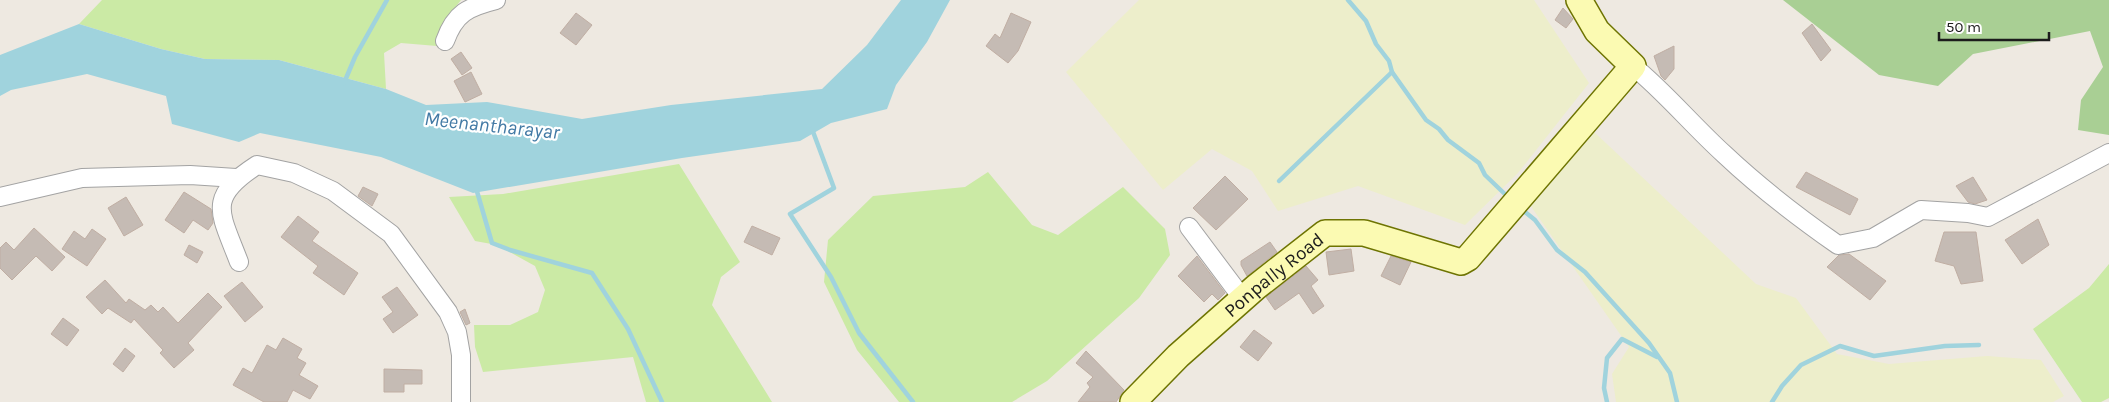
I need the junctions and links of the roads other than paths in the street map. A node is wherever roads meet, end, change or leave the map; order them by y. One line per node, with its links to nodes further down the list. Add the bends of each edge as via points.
1 (496, 0): 3 (street, via 470,7 451,24)
2 (1579, 0): 4 (main road, via 1597,32)
3 (445, 42)
4 (1633, 66): 5 (street, via 1660,88 1722,153 1784,207 1838,245 1873,238 1921,210 1988,217); 10 (main road, Ponpally Road, via 1468,258 1460,262 1364,233 1326,233)
5 (2109, 153)
6 (236, 178): 7 (street, via 190,175 82,178); 9 (street, via 221,199 222,217); 11 (street, via 257,165 294,172 333,191 391,234 448,312 457,332 461,354)
7 (0, 197)
8 (1189, 227): 10 (street)
9 (239, 262)
10 (1243, 299): 12 (main road, Ponpally Road)
11 (461, 402)
12 (1132, 402)

